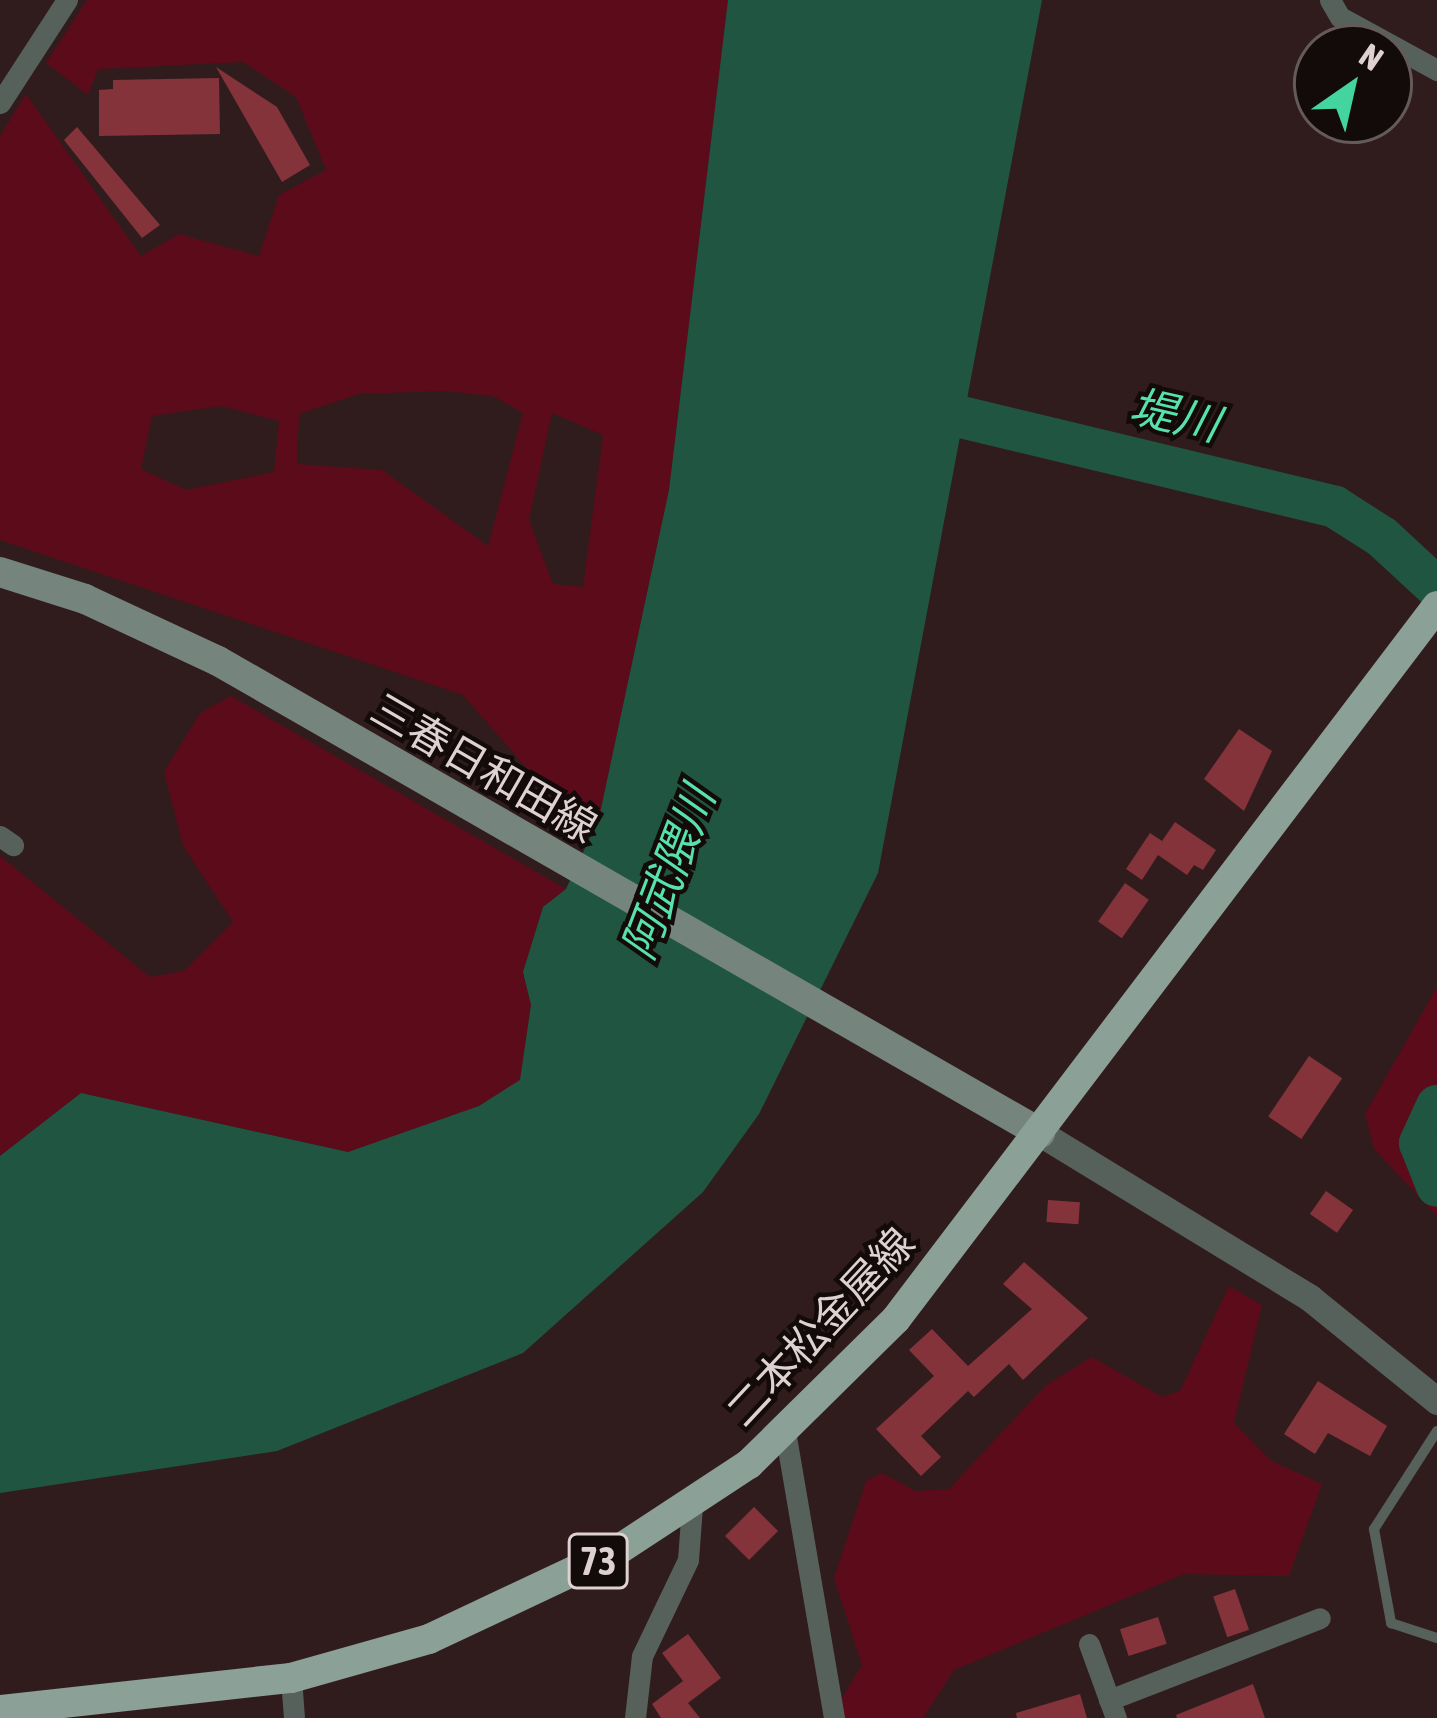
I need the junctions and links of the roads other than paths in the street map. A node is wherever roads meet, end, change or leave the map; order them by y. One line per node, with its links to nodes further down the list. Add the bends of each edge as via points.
1 (67, 0): 4 (street)
2 (1330, 0): 3 (street, via 1340,17)
3 (1437, 70)
4 (0, 104)
5 (0, 572): 7 (main road, 三春日和田線, via 85,599 218,661)
6 (1431, 615): 7 (main road, 二本松金屋線 / 73)
7 (1040, 1133): 8 (street, via 1310,1298); 9 (main road, 二本松金屋線 / 73, via 896,1319)
8 (1437, 1401)
9 (785, 1431): 11 (main road, 二本松金屋線 / 73); 20 (street)
10 (1437, 1431): 13 (lane, via 1374,1529 1391,1624)
11 (692, 1506): 15 (main road, 二本松金屋線 / 73, via 524,1598 429,1639); 19 (street, via 688,1560 642,1656)
12 (1320, 1618): 16 (street)
13 (1437, 1637)
14 (1089, 1644): 16 (street)
15 (291, 1678): 17 (main road, 二本松金屋線 / 73); 18 (street)
16 (1113, 1709)
17 (18, 1712)
18 (294, 1718)
19 (635, 1718)
20 (834, 1718)

